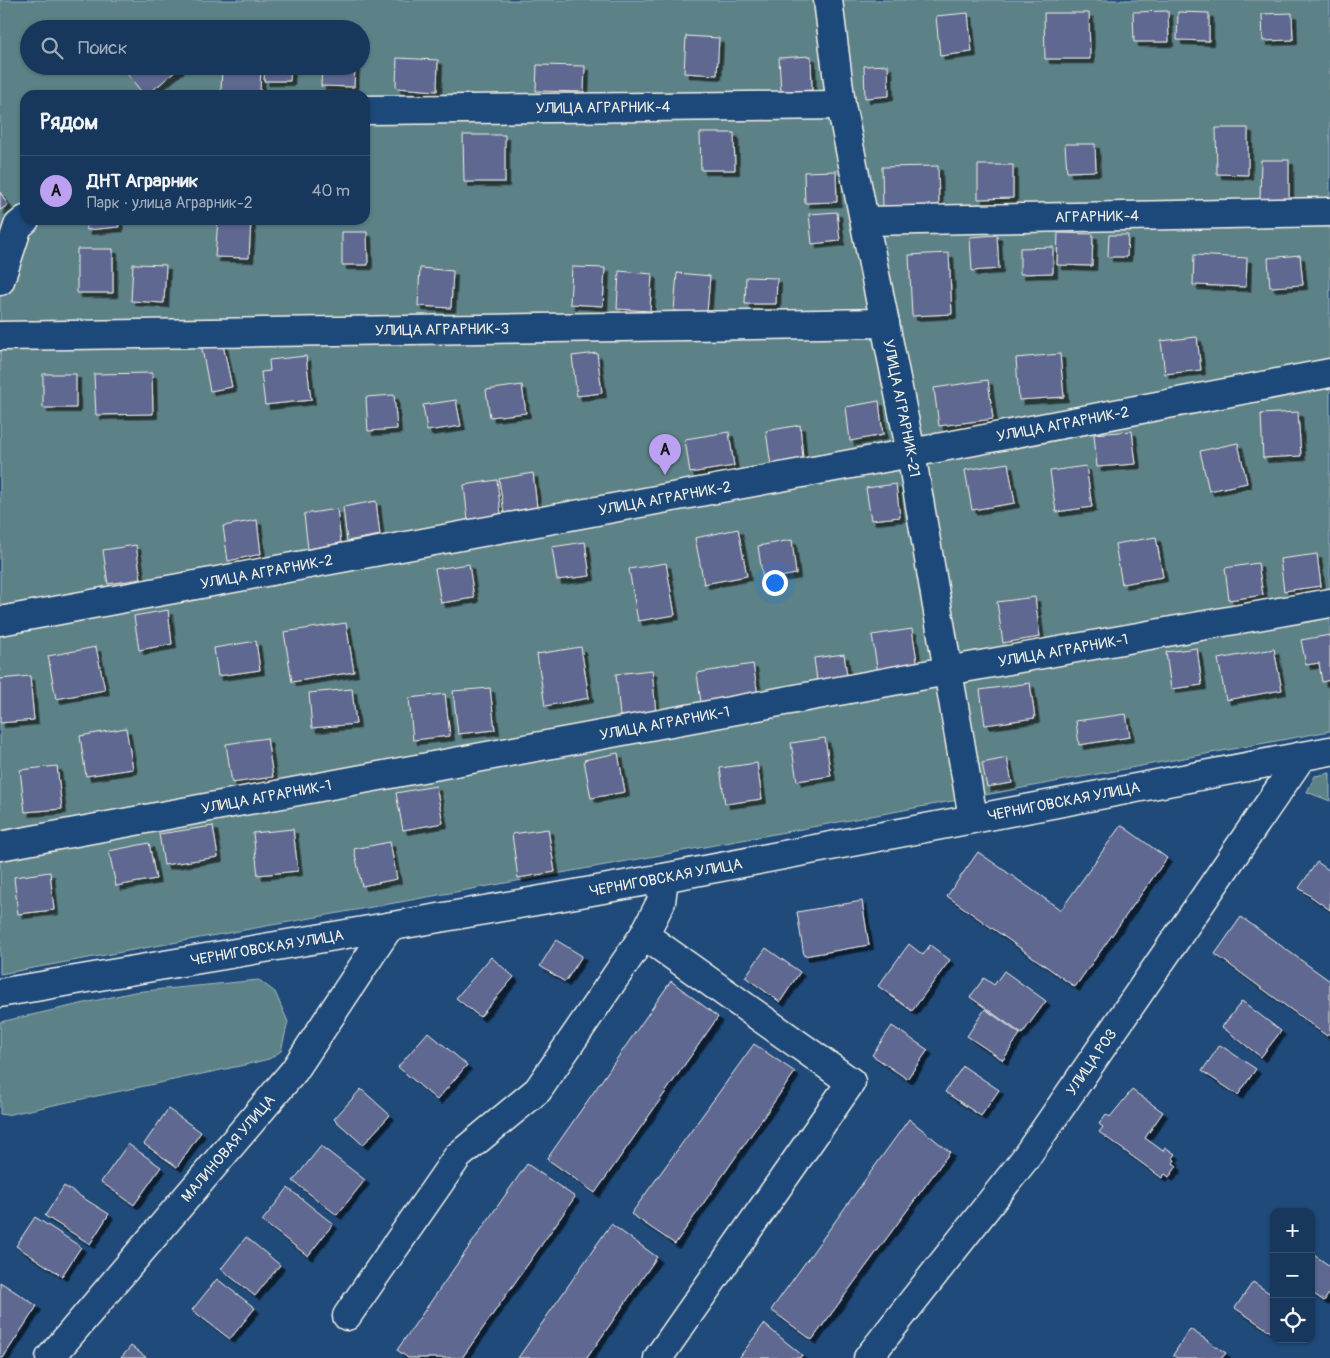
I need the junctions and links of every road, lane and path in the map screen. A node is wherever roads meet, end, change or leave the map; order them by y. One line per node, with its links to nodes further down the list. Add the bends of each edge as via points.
1 (828, 0): 2 (street, УЛИЦА АГРАРНИК-21)
2 (841, 105): 3 (street, УЛИЦА АГРАРНИК-4); 5 (street, УЛИЦА АГРАРНИК-21)
3 (370, 110)
4 (1330, 212): 5 (street, АГРАРНИК-4)
5 (865, 221): 8 (street, УЛИЦА АГРАРНИК-21)
6 (20, 224): 7 (street)
7 (0, 281)
8 (885, 323): 9 (street, УЛИЦА АГРАРНИК-3); 11 (street, УЛИЦА АГРАРНИК-21)
9 (0, 336)
10 (1330, 374): 11 (street, УЛИЦА АГРАРНИК-2)
11 (911, 453): 13 (street, УЛИЦА АГРАРНИК-2); 14 (street, УЛИЦА АГРАРНИК-21)
12 (1330, 603): 14 (street, УЛИЦА АГРАРНИК-1)
13 (0, 621)
14 (947, 671): 17 (street, УЛИЦА АГРАРНИК-21); 18 (street, УЛИЦА АГРАРНИК-1)
15 (1330, 751): 16 (street, ЧЕРНИГОВСКАЯ УЛИЦА)
16 (1302, 756): 17 (street, ЧЕРНИГОВСКАЯ УЛИЦА); 26 (street, УЛИЦА РОЗ, via 1024,1160)
17 (973, 818): 19 (street, ЧЕРНИГОВСКАЯ УЛИЦА)
18 (0, 846)
19 (664, 878): 20 (street, ЧЕРНИГОВСКАЯ УЛИЦА); 21 (street, via 661,902)
20 (389, 927): 22 (street, ЧЕРНИГОВСКАЯ УЛИЦА); 24 (street, МАЛИНОВАЯ УЛИЦА, via 294,1071)
21 (644, 935): 23 (street, via 538,1090 458,1156); 25 (street, via 851,1082)
22 (0, 992)
23 (348, 1316)
24 (50, 1358)
25 (658, 1358)
26 (868, 1358)

